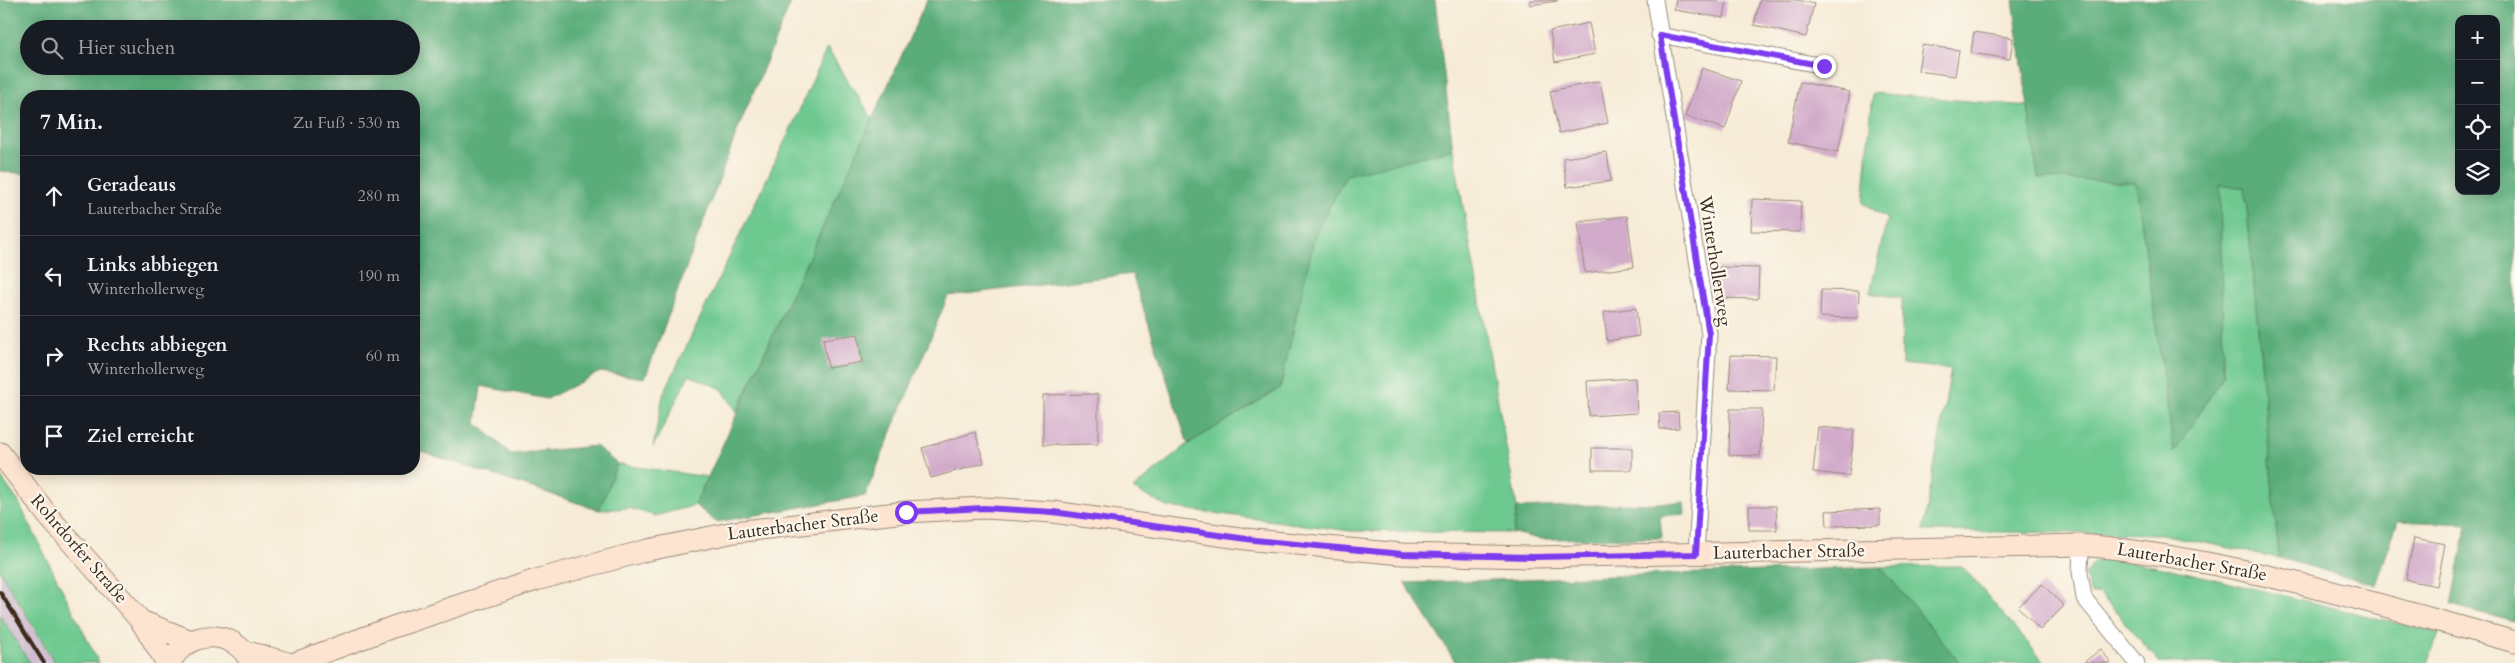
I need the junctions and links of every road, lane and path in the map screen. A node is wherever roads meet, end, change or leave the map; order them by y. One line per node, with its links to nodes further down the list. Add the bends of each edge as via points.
1 (1655, 0): 2 (street, Winterhollerweg)
2 (1660, 35): 3 (street); 6 (street, Winterhollerweg, via 1709,334)
3 (1824, 66)
4 (0, 453): 7 (street, Rohrdorfer Straße, via 49,517)
5 (2081, 545): 6 (street, Lauterbacher Straße); 9 (street, Lauterbacher Straße, via 2142,550 2256,572); 14 (street, via 2080,572 2084,598)
6 (1696, 554): 13 (street, Lauterbacher Straße, via 1534,557 1402,554 1254,540 1053,512 984,508 906,512 735,532 648,550 536,580)
7 (141, 621): 8 (street, Rohrdorfer Straße); 11 (street, Rohrdorfer Straße)
8 (191, 641): 10 (street, via 213,636 224,638); 11 (street, via 181,647)
9 (2515, 642)
10 (247, 657): 12 (street)
11 (168, 663)
12 (288, 663)
13 (295, 663)
14 (2137, 663)

